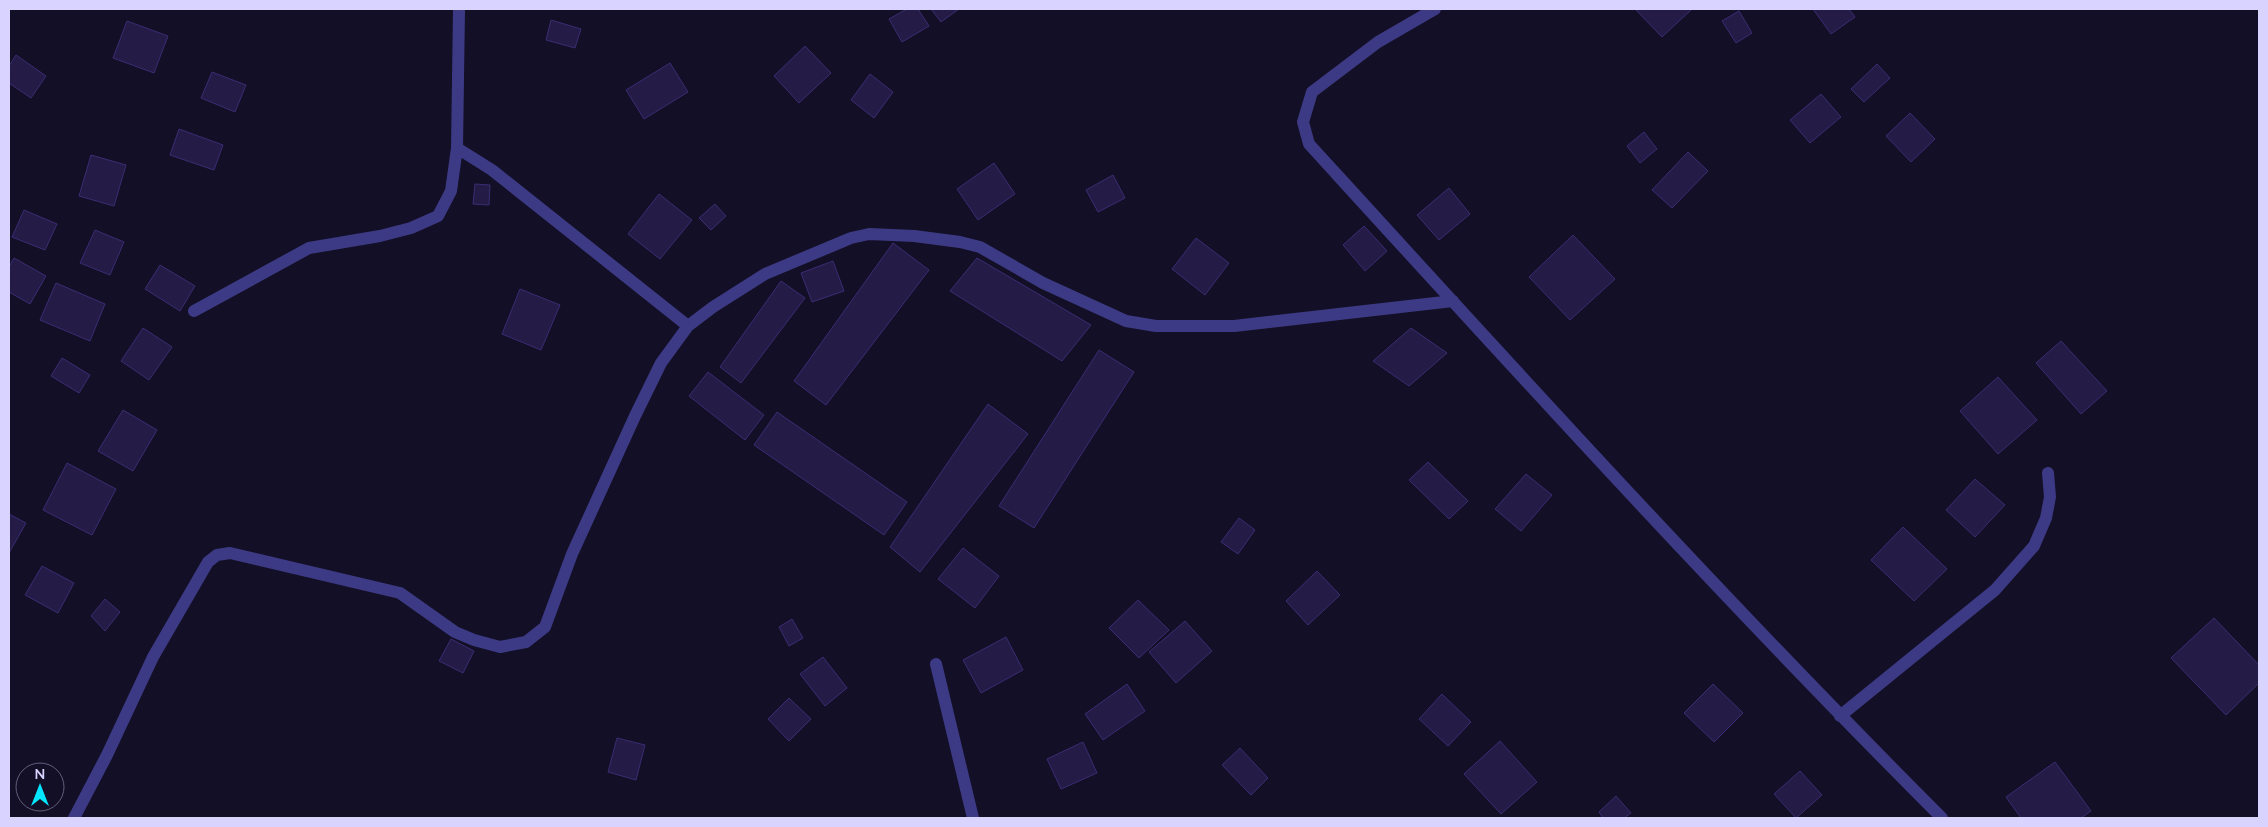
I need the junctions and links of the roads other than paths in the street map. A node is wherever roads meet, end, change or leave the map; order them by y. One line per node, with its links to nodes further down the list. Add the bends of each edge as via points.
1 (459, 9): 3 (street)
2 (1435, 9): 4 (street, via 1378,42 1312,92 1303,122 1309,144)
3 (457, 148): 5 (street, via 451,191 438,216 411,228 380,236 308,248); 6 (street, via 492,170)
4 (1453, 301): 6 (street, via 1234,326 1156,326 1126,321 1043,283 980,247 914,236 869,234 851,238 765,274); 9 (street)
5 (194, 311)
6 (688, 326): 10 (street, via 661,364 635,416 572,554 545,627 526,642 500,647 455,632 400,593 230,553 217,555 208,562 153,657)
7 (2048, 473): 9 (street, via 2050,497 2046,518 2034,546 1995,590)
8 (936, 664): 11 (street)
9 (1840, 716): 12 (street)
10 (74, 818)
11 (973, 818)
12 (1942, 818)

